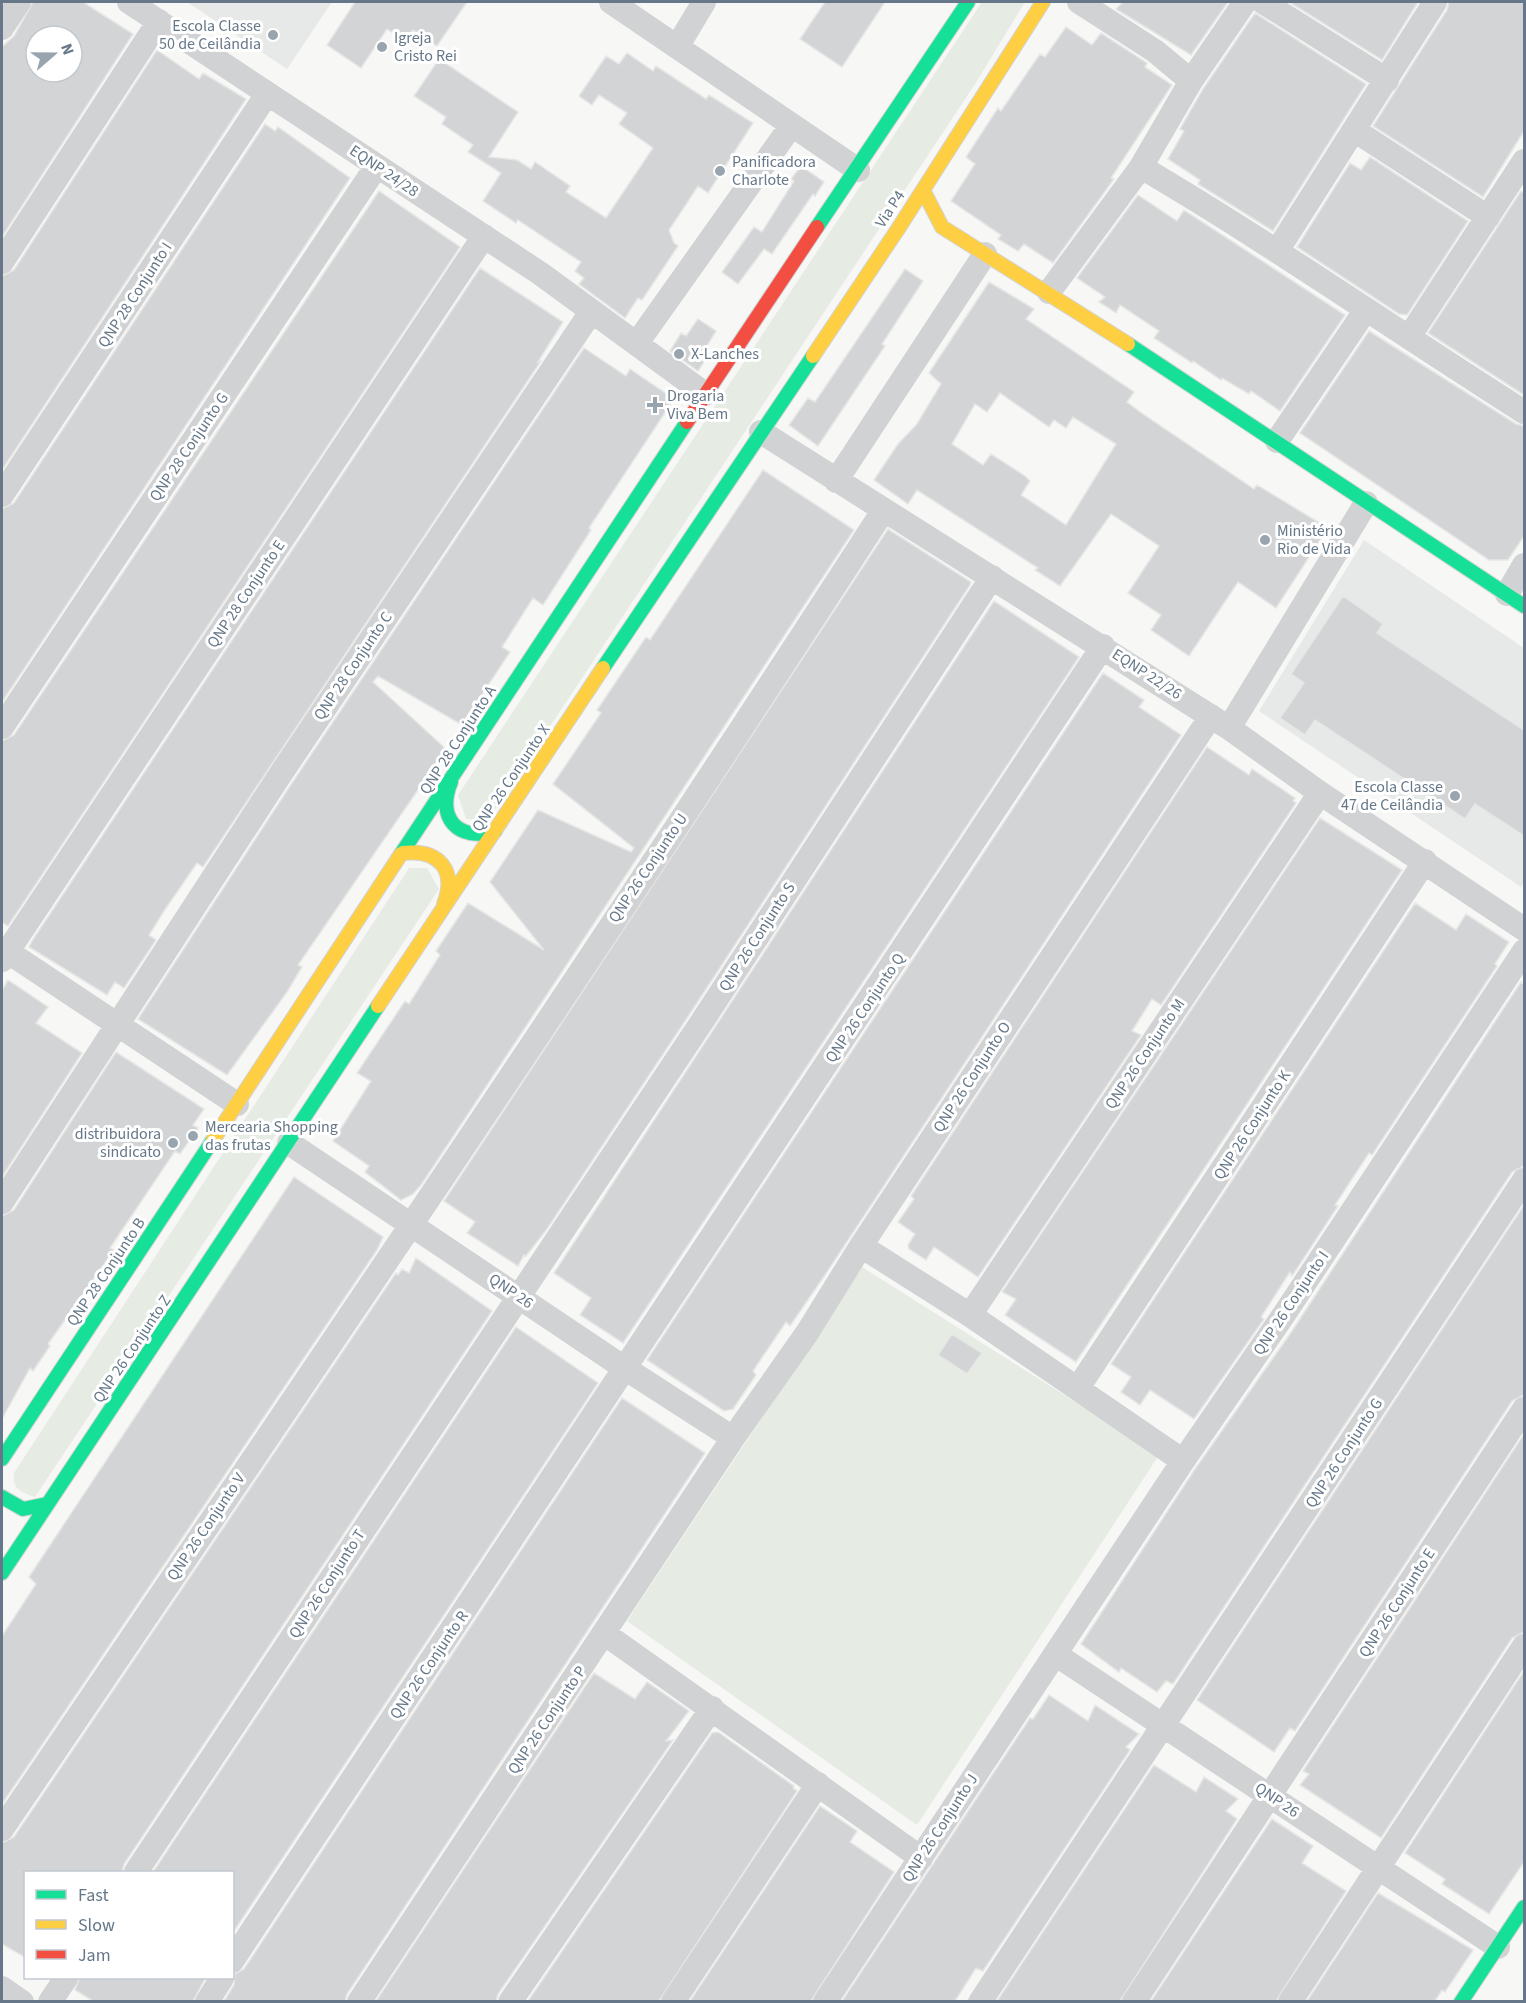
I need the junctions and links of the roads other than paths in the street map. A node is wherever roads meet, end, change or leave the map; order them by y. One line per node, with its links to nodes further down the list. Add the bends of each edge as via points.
1 (19, 2): 12 (street)
2 (129, 2): 11 (street, EQNP 24/28)
3 (611, 2): 13 (street)
4 (704, 2): 13 (street)
5 (968, 2): 22 (street)
6 (1043, 2): 23 (street, Via P4)
7 (1079, 2): 15 (street, via 1155,51)
8 (1245, 2): 15 (street)
9 (1263, 2): 14 (street)
10 (1435, 2): 14 (street)
11 (159, 21): 16 (street, EQNP 24/28); 30 (street)
12 (2, 28)
13 (677, 47): 17 (street)
14 (1387, 80): 18 (street)
15 (1191, 81): 20 (street)
16 (267, 94): 19 (street, EQNP 24/28); 41 (street, QNP 28 Conjunto I)
17 (791, 126): 22 (street); 35 (street)
18 (1354, 130): 24 (street); 28 (street)
19 (376, 166): 27 (street, EQNP 24/28); 49 (street, QNP 28 Conjunto G)
20 (1141, 167): 28 (street); 31 (street)
21 (1523, 168): 24 (street)
22 (858, 170): 36 (street)
23 (922, 190): 25 (street); 26 (street, Via P4)
24 (1488, 217): 34 (street)
25 (931, 227): 26 (street); 29 (street)
26 (898, 229): 38 (street, Via P4)
27 (484, 236): 33 (street, EQNP 24/28); 58 (street, QNP 28 Conjunto E)
28 (1277, 251): 32 (street)
29 (986, 254): 31 (street); 40 (street)
30 (2, 262)
31 (1049, 292): 39 (street)
32 (1365, 311): 34 (street); 39 (street)
33 (591, 312): 35 (street, EQNP 24/28); 59 (street, QNP 28 Conjunto C)
34 (1408, 338): 37 (street)
35 (637, 344): 36 (street, EQNP 24/28)
36 (705, 394): 50 (street, QNP 28 Conjunto A)
37 (1524, 412)
38 (761, 432): 40 (street, EQNP 22/26); 52 (street, QNP 26 Conjunto X)
39 (1277, 441): 42 (street)
40 (836, 481): 43 (street, EQNP 22/26)
41 (2, 495)
42 (1366, 503): 46 (street); 48 (street, QNP 26 Conjunto O)
43 (883, 511): 45 (street, EQNP 22/26); 64 (street, QNP 26 Conjunto U)
44 (1524, 565): 46 (street)
45 (992, 577): 47 (street, EQNP 22/26); 66 (street, QNP 26 Conjunto S)
46 (1516, 600)
47 (1103, 646): 48 (street, EQNP 22/26); 68 (street, QNP 26 Conjunto Q)
48 (1220, 722): 51 (street, EQNP 22/26); 65 (street, QNP 26 Conjunto O)
49 (2, 727)
50 (451, 782): 52 (street, via 444,801 449,821 465,834); 53 (street, QNP 28 Conjunto A)
51 (1320, 793): 54 (street, EQNP 22/26); 67 (street, QNP 26 Conjunto M)
52 (495, 831): 55 (street, QNP 26 Conjunto X)
53 (403, 853): 55 (street, via 428,852 442,863 449,879); 60 (street, QNP 28 Conjunto A)
54 (1425, 861): 56 (street, EQNP 22/26); 69 (street, QNP 26 Conjunto K)
55 (444, 904): 61 (street, QNP 26 Conjunto X)
56 (1524, 929)
57 (1524, 951): 73 (street, QNP 26 Conjunto I, via 1286,1313)
58 (3, 953): 59 (street)
59 (117, 1022): 60 (street); 63 (street, QNP 28 Conjunto C)
60 (237, 1104): 72 (street, QNP 28 Conjunto B)
61 (289, 1143): 64 (street, QNP 26); 75 (street, QNP 26 Conjunto Z)
62 (1524, 1180): 82 (street, QNP 26 Conjunto G)
63 (2, 1202)
64 (410, 1224): 66 (street, QNP 26); 85 (street, QNP 26 Conjunto V)
65 (861, 1246): 67 (street); 71 (street, QNP 26 Conjunto O)
66 (519, 1296): 68 (street, QNP 26); 88 (street, QNP 26 Conjunto T)
67 (970, 1315): 69 (street)
68 (624, 1367): 71 (street, QNP 26); 91 (street, QNP 26 Conjunto R)
69 (1078, 1388): 73 (street)
70 (1524, 1409): 84 (street, QNP 26 Conjunto E)
71 (734, 1438): 78 (street, QNP 26 Conjunto P)
72 (2, 1459)
73 (1183, 1461): 80 (street, QNP 26 Conjunto I)
74 (2, 1497): 75 (street, via 18,1509 39,1509)
75 (48, 1504): 77 (street, QNP 26 Conjunto Z)
76 (2, 1547): 77 (street)
77 (3, 1570)
78 (605, 1634): 81 (street); 98 (street, QNP 26 Conjunto P)
79 (1524, 1646): 87 (street)
80 (1055, 1654): 82 (street, QNP 26); 86 (street, QNP 26 Conjunto J)
81 (712, 1708): 83 (street); 99 (street)
82 (1164, 1726): 84 (street, QNP 26); 102 (street, QNP 26 Conjunto G)
83 (818, 1784): 86 (street); 100 (street)
84 (1270, 1796): 87 (street, QNP 26); 103 (street, QNP 26 Conjunto E)
85 (2, 1829)
86 (921, 1858): 101 (street, QNP 26 Conjunto J)
87 (1378, 1868): 90 (street, QNP 26); 104 (street)
88 (137, 1871)
89 (1524, 1907): 90 (street)
90 (1498, 1947): 105 (street)
91 (234, 1958)
92 (65, 1979): 96 (street)
93 (221, 1979): 97 (street)
94 (2, 1988): 95 (street)
95 (22, 2001)
96 (50, 2001)
97 (207, 2001)
98 (359, 2001)
99 (510, 2001)
100 (673, 2001)
101 (825, 2001)
102 (980, 2001)
103 (1134, 2001)
104 (1290, 2001)
105 (1461, 2001)

